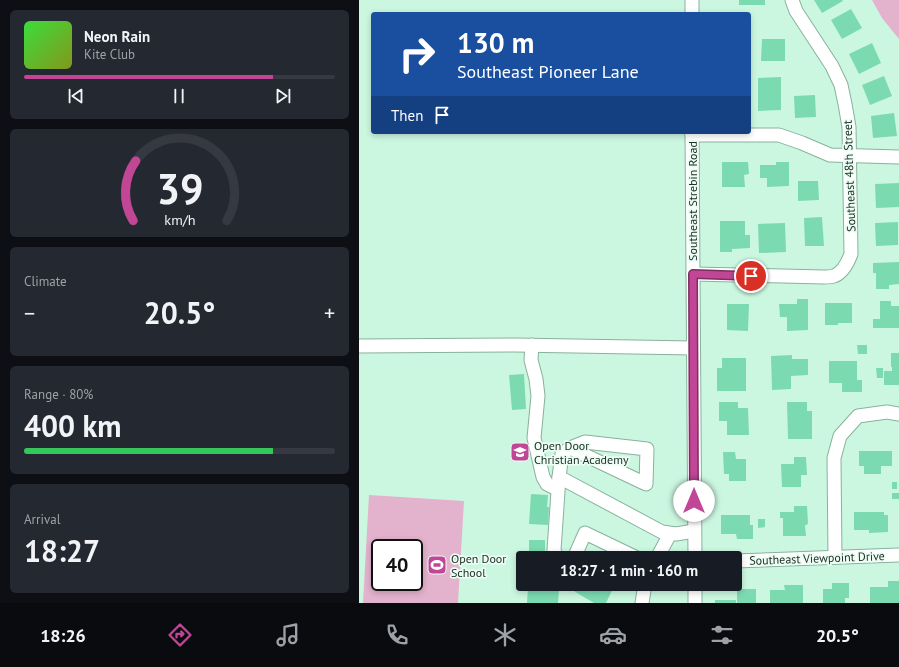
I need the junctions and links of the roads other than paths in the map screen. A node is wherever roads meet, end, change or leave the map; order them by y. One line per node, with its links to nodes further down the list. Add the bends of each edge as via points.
1 (692, 0): 3 (street)
2 (791, 0): 6 (street, Southeast 48th Street, via 841,85 849,126)
3 (692, 12)
4 (692, 134): 8 (street, Southeast Strebin Road)
5 (736, 134): 6 (street, via 779,135 831,155)
6 (849, 156): 7 (street); 8 (street, Southeast 48th Street, via 851,254 848,262 836,276)
7 (899, 156)
8 (693, 274): 11 (street, Southeast Strebin Road)
9 (532, 345): 10 (street); 11 (street); 14 (street, via 531,360 538,396 534,438 543,477 547,484)
10 (359, 346)
11 (693, 348): 15 (street, Southeast Strebin Road)
12 (899, 414): 23 (street, via 887,412 858,416 840,436 834,458)
13 (570, 448): 13 (street, via 620,472 646,484 647,449 585,442); 14 (street, via 562,454)
14 (558, 483): 16 (street); 17 (street)
15 (695, 531): 16 (street); 21 (street, Southeast Strebin Road)
16 (670, 534): 20 (street)
17 (554, 551)
18 (577, 551): 19 (street, via 585,533)
19 (622, 551)
20 (661, 551)
21 (695, 551)
22 (899, 555): 23 (street, Southeast Viewpoint Drive)
23 (835, 557): 24 (street, Southeast Viewpoint Drive)
24 (742, 561)
25 (644, 591): 27 (street)
26 (695, 591): 28 (street)
27 (642, 603)
28 (695, 603)

